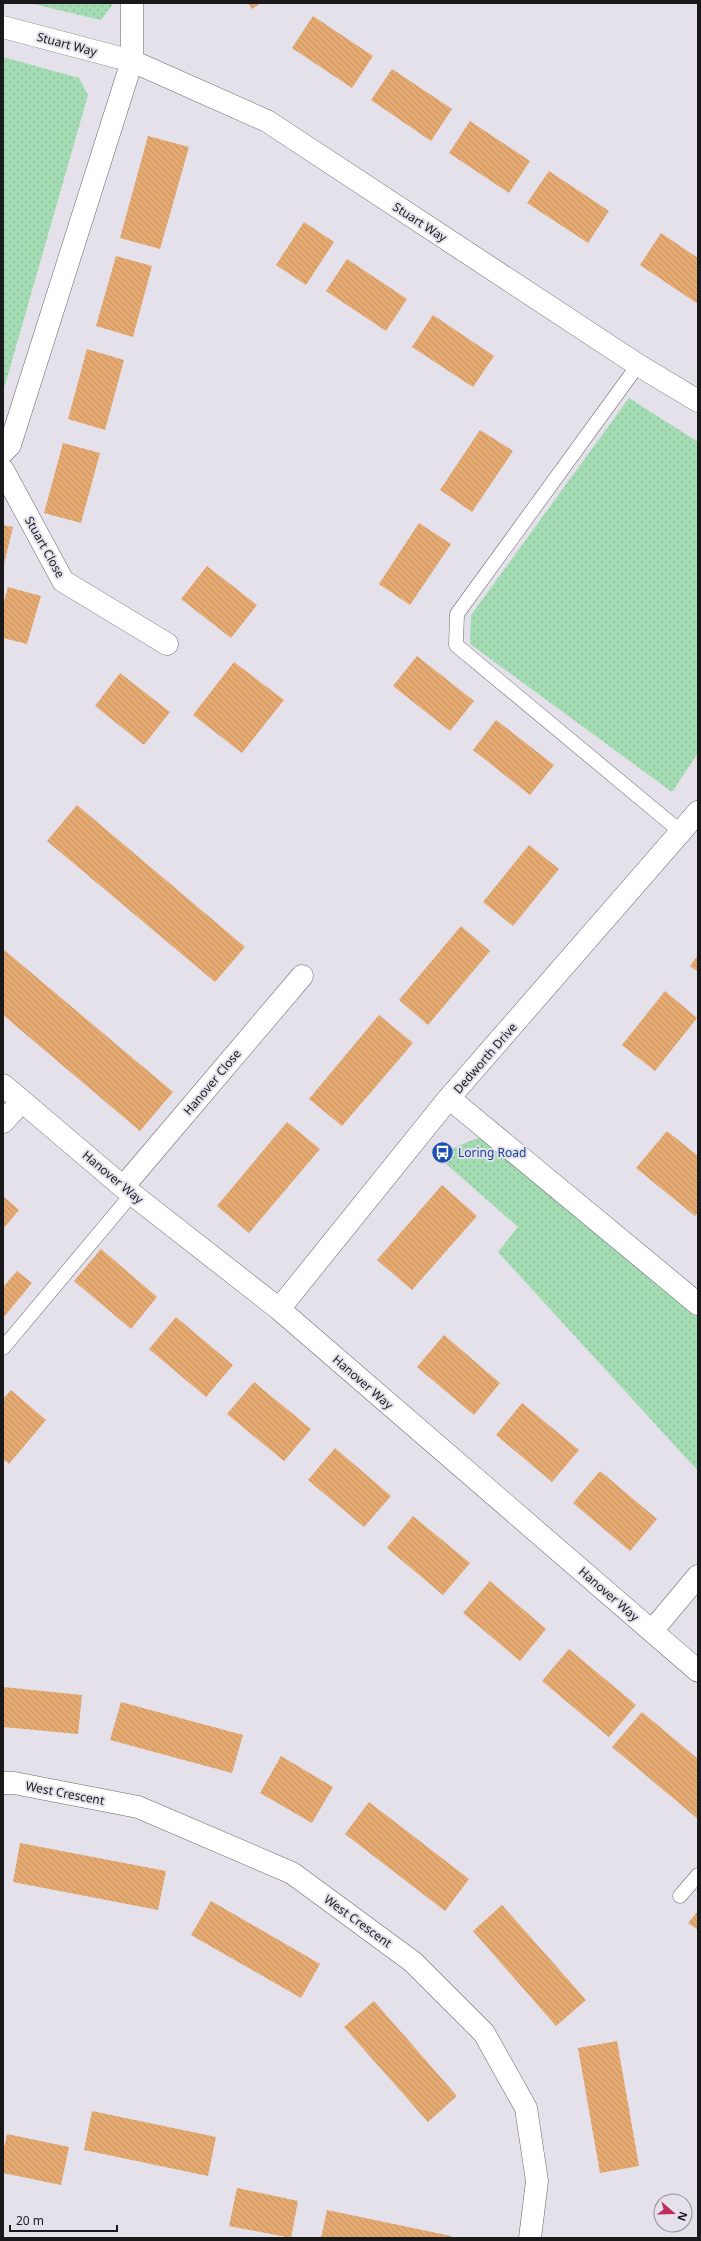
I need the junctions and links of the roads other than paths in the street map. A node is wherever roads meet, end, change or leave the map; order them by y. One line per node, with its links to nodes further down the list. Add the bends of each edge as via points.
1 (132, 3): 3 (street)
2 (3, 27): 3 (street, Stuart Way)
3 (132, 61): 4 (street, Stuart Way, via 267,121); 6 (street, via 10,445)
4 (638, 365): 5 (street, Stuart Way); 10 (lane, via 457,614 456,645)
5 (698, 401)
6 (3, 452)
7 (3, 470): 8 (street, Stuart Close, via 62,581)
8 (167, 644)
9 (698, 812): 10 (street, Dedworth Drive)
10 (681, 832): 13 (street, Dedworth Drive)
11 (302, 976): 16 (street, Hanover Close)
12 (3, 1085): 14 (street, Hanover Way)
13 (450, 1098): 17 (street); 18 (street, Dedworth Drive)
14 (22, 1101): 15 (street); 16 (street, Hanover Way)
15 (3, 1122)
16 (128, 1190): 18 (street, Hanover Way); 19 (lane)
17 (698, 1304)
18 (279, 1309): 21 (street, Hanover Way)
19 (3, 1348)
20 (698, 1576): 21 (street)
21 (652, 1631): 22 (street, Hanover Way)
22 (698, 1671)
23 (3, 1783): 26 (street, West Crescent, via 138,1807 292,1873 413,1962 484,2033 526,2108 537,2182)
24 (698, 1875): 25 (lane)
25 (680, 1896)
26 (530, 2238)

